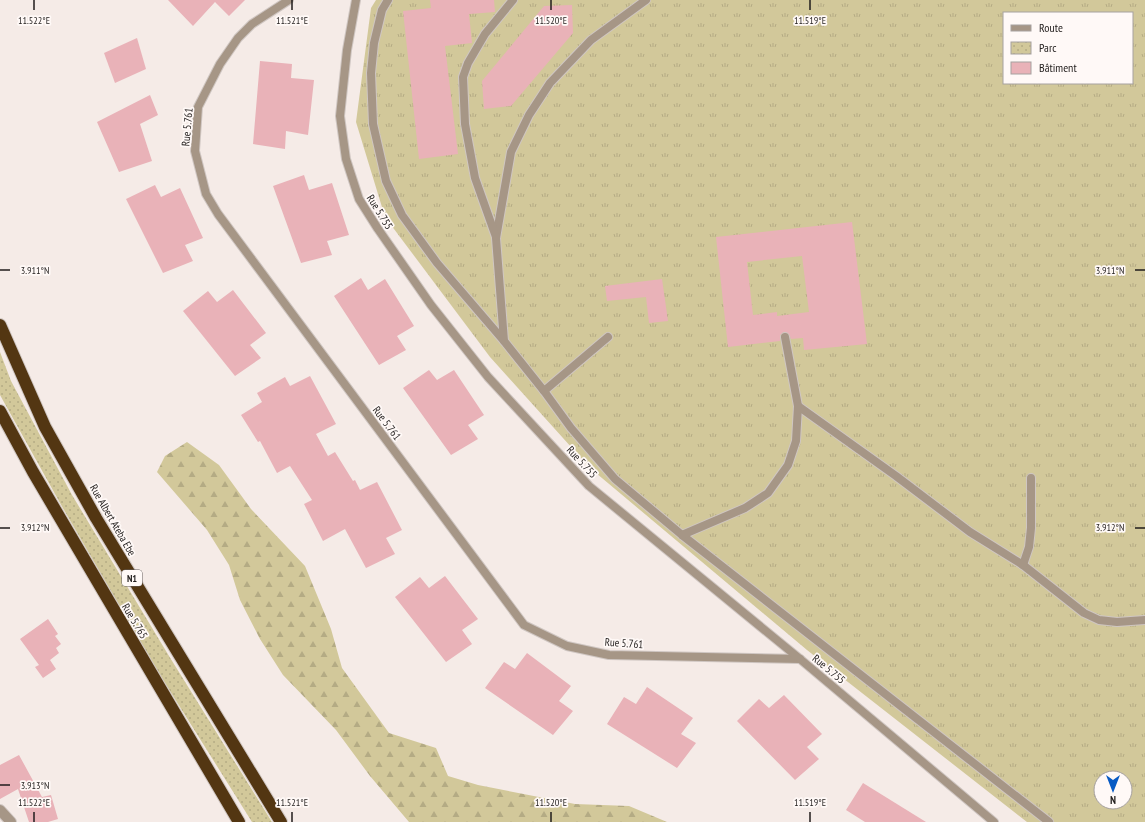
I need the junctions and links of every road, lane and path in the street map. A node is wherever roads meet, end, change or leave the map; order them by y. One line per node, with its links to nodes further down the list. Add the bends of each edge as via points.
1 (289, 0): 18 (lane, Rue 5.761, via 252,24 238,38 220,64 198,107 195,151 206,194 218,214 524,625 567,646 609,655)
2 (356, 0): 18 (lane, Rue 5.755, via 347,50 340,116 346,159 358,199 378,229 488,377 589,486)
3 (388, 0): 10 (lane, via 382,10 374,43 371,73 373,124 386,181 402,215 437,263)
4 (513, 0): 6 (lane, via 485,34 463,77 465,124 475,178)
5 (646, 0): 6 (lane, via 591,40 550,83 529,114 511,152)
6 (496, 238): 10 (lane)
7 (0, 325): 22 (highway, Rue Albert Ateba Ebe / N1, via 45,427 92,511)
8 (608, 337): 11 (lane)
9 (785, 337): 12 (lane)
10 (504, 341): 11 (lane)
11 (544, 391): 15 (lane, via 571,428 615,479)
12 (798, 406): 15 (lane, via 796,441 788,465 768,493 745,508); 16 (lane, via 970,532)
13 (0, 411): 21 (highway, Rue 5.765, via 33,472)
14 (1031, 478): 16 (lane, via 1030,540)
15 (682, 535): 24 (lane)
16 (1023, 565): 17 (lane, via 1084,613 1099,620)
17 (1145, 620)
18 (800, 659): 23 (lane, Rue 5.755)
19 (0, 810): 20 (street)
20 (11, 822)
21 (239, 822)
22 (281, 822)
23 (994, 822)
24 (1049, 822)

